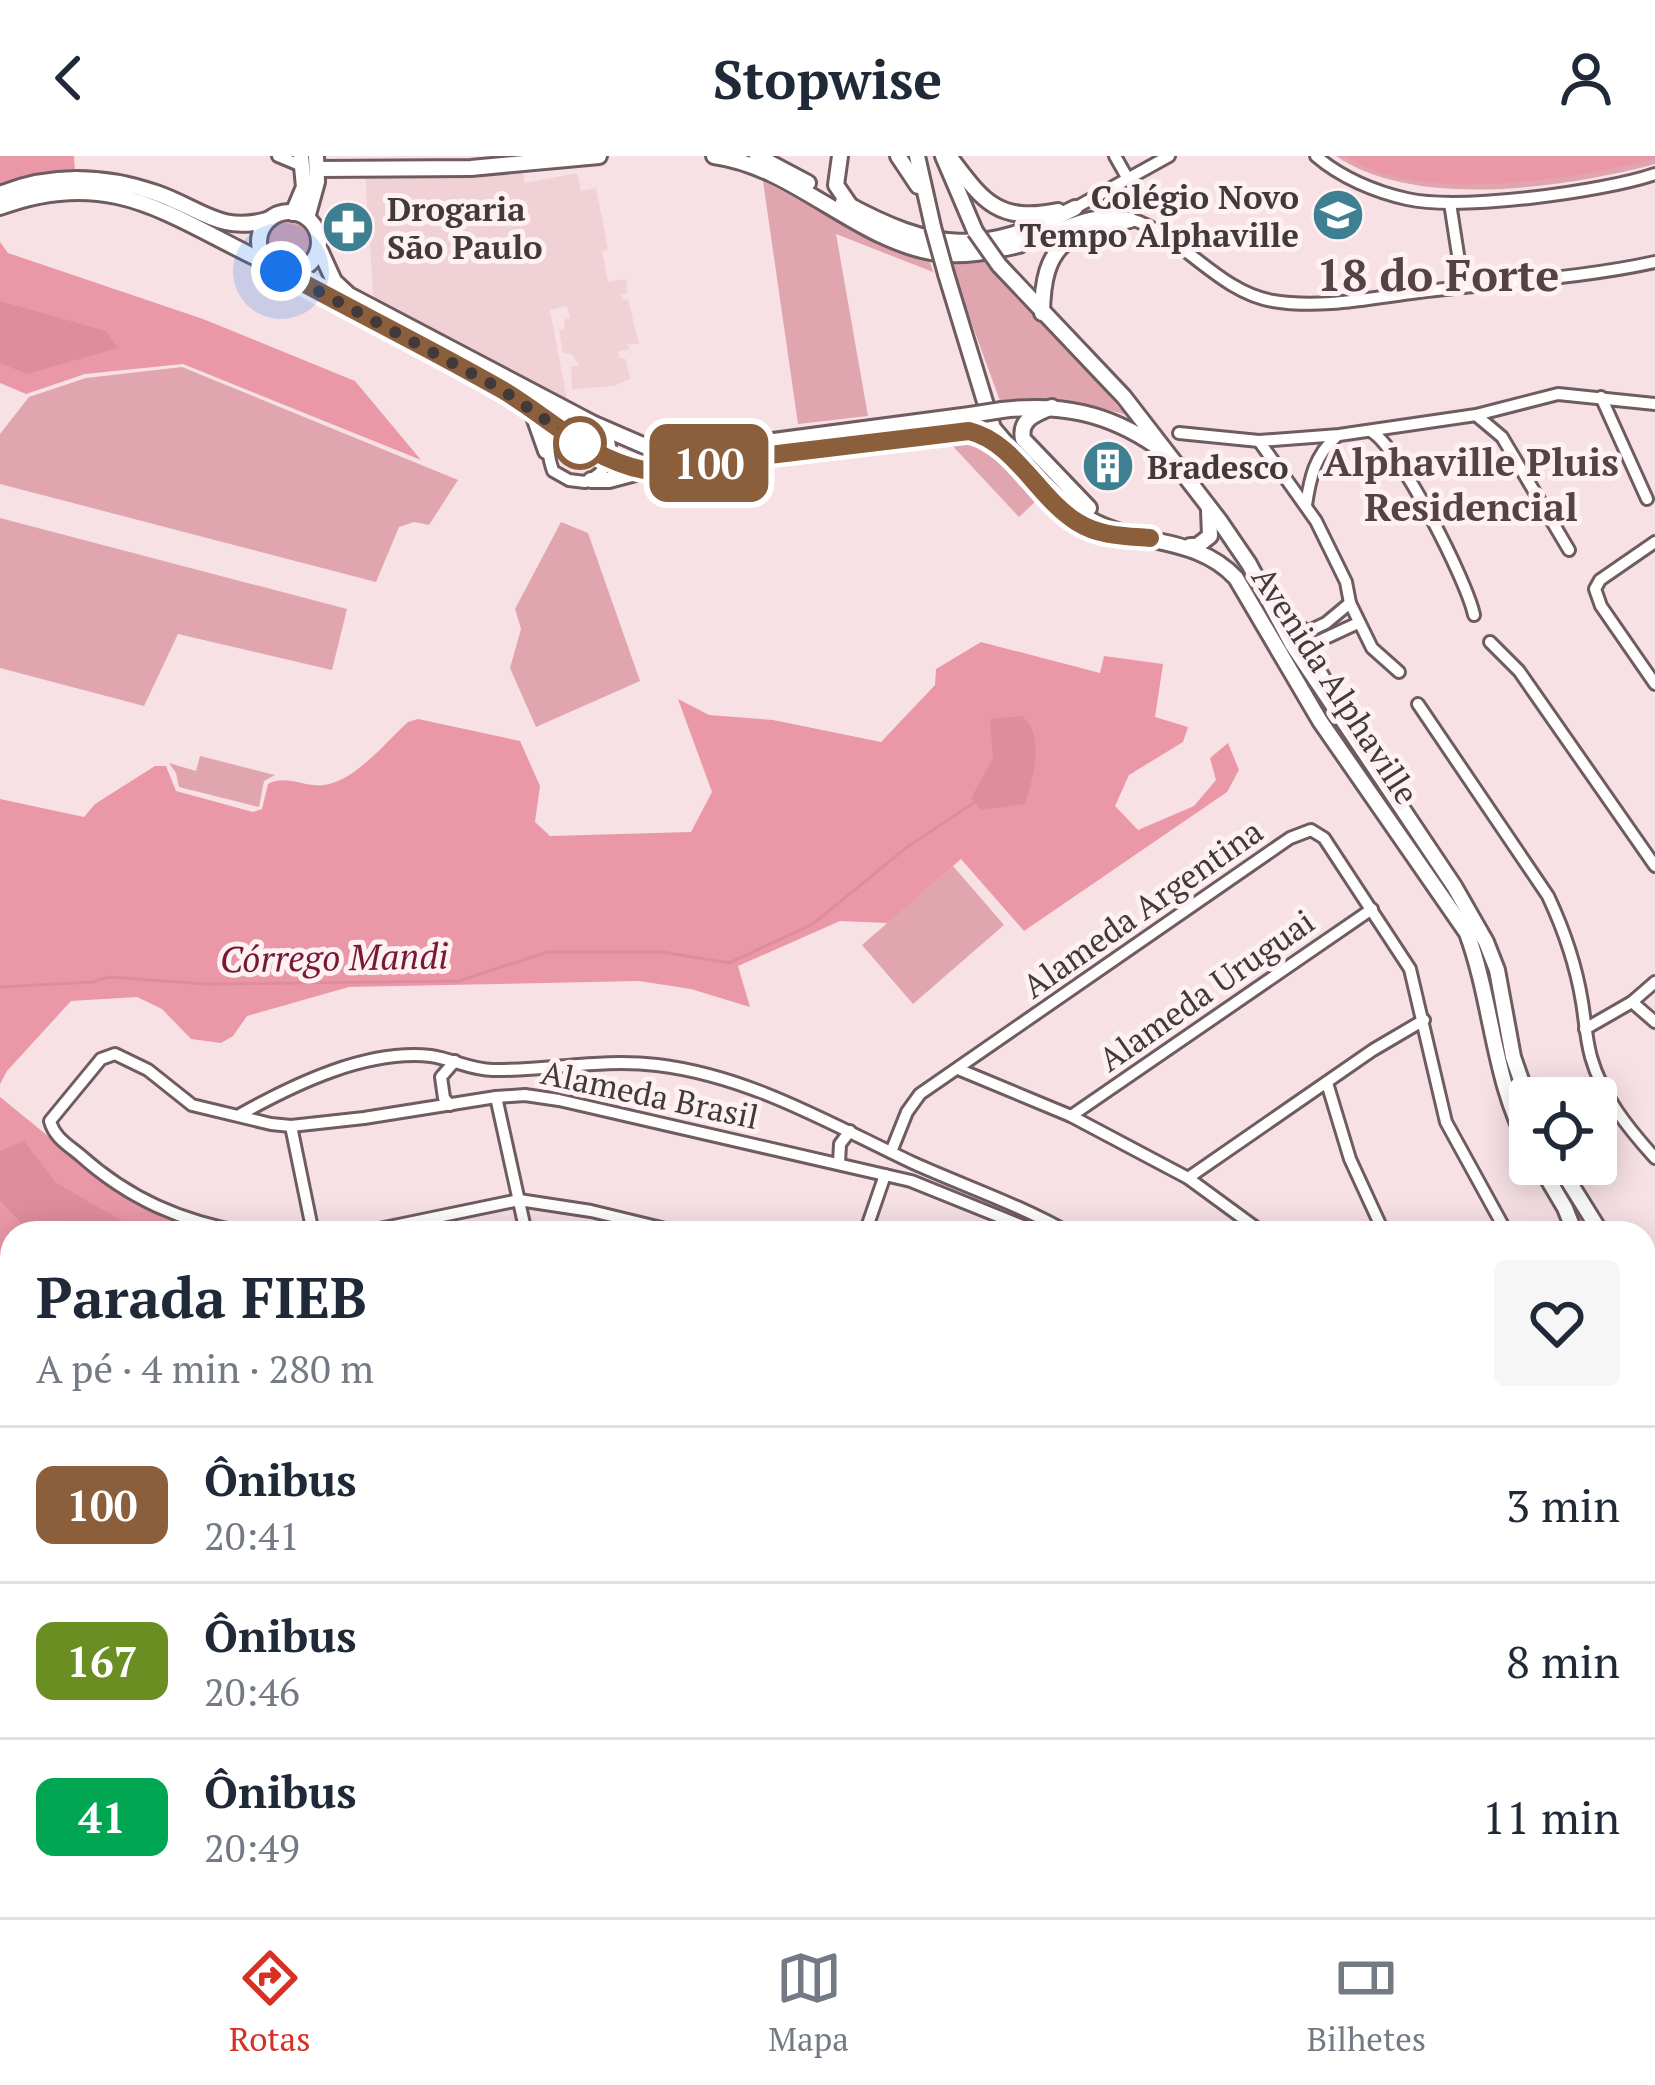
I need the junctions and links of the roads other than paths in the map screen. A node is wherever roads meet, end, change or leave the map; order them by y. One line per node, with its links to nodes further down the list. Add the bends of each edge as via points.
1 (278, 156): 12 (street)
2 (599, 156): 12 (main road, via 471,168)
3 (713, 156): 25 (main road, via 752,166 920,249 957,254)
4 (757, 156): 18 (main road)
5 (840, 156): 18 (main road, via 836,185)
6 (898, 156): 20 (main road)
7 (917, 156): 20 (main road, Avenida Alphaville)
8 (946, 156): 22 (main road, via 981,198); 30 (main road, Avenida Alphaville, bridge, via 975,231)
9 (1115, 156): 14 (street)
10 (1169, 156): 14 (street)
11 (1316, 156): 16 (street, via 1382,191)
12 (309, 162): 21 (main road)
13 (1655, 174): 16 (street)
14 (1128, 179): 19 (street)
15 (0, 194): 23 (main road, via 48,179 88,178 158,194 236,226)
16 (1450, 203): 29 (street)
17 (0, 207): 28 (main road, via 78,190 122,196)
18 (853, 207): 25 (main road, via 928,239)
19 (1075, 208): 22 (main road); 25 (main road)
20 (928, 209): 59 (main road, Avenida Alphaville, bridge, via 992,428 1066,502)
21 (300, 215): 23 (main road); 26 (main road, via 318,234)
22 (1027, 216): 25 (main road)
23 (270, 219): 28 (main road, via 260,247)
24 (1130, 220): 25 (street, via 1096,217); 29 (street, via 1155,227 1234,288 1272,301); 30 (main road, via 1080,231 1058,249 1046,268)
25 (1022, 239)
26 (319, 248): 28 (main road, via 304,268); 37 (main road, via 349,295)
27 (1655, 265): 29 (street)
28 (275, 268): 36 (main road)
29 (1463, 287)
30 (1042, 313): 51 (main road, Avenida Alphaville)
31 (1601, 397): 32 (street); 35 (street, via 1558,394); 39 (street)
32 (1622, 399): 33 (street); 39 (street)
33 (1655, 404)
34 (1052, 407): 44 (main road, bridge); 51 (main road, via 1108,418); 59 (main road, via 1029,417 1023,439)
35 (1505, 408): 38 (street); 47 (street)
36 (531, 409): 41 (main road); 50 (main road)
37 (569, 409): 41 (street); 42 (main road)
38 (1476, 415): 40 (street); 47 (street)
39 (1611, 418): 56 (street)
40 (1397, 426): 43 (street); 52 (street)
41 (553, 427): 50 (street); 53 (main road)
42 (604, 429): 49 (main road, via 661,452); 53 (street)
43 (1370, 430): 46 (street); 52 (street)
44 (895, 431): 49 (main road); 60 (main road, via 980,434 1075,521 1112,536)
45 (1179, 433): 48 (street)
46 (1339, 435): 48 (street); 58 (street, via 1318,458)
47 (1502, 437): 63 (street)
48 (1259, 441): 58 (street)
49 (777, 447): 54 (main road)
50 (546, 451): 55 (street, via 553,472)
51 (1166, 452): 57 (main road, Avenida Alphaville)
52 (1395, 455): 65 (street)
53 (609, 459): 54 (main road); 55 (street)
54 (644, 470): 55 (main road)
55 (591, 481)
56 (1647, 499)
57 (1208, 507): 62 (main road, via 1210,536); 66 (main road, Avenida Alphaville)
58 (1306, 507): 64 (street)
59 (1113, 529): 60 (main road, Avenida Alphaville)
60 (1150, 538): 62 (main road, Avenida Alphaville)
61 (1655, 542): 73 (street, via 1595,589)
62 (1184, 546): 76 (main road, Avenida Alphaville, via 1220,561 1236,578)
63 (1569, 550)
64 (1350, 603): 67 (street); 68 (street)
65 (1474, 615)
66 (1278, 619): 67 (street, via 1309,632); 74 (main road, Avenida Alphaville)
67 (1330, 620): 69 (street)
68 (1358, 622): 69 (street); 72 (street)
69 (1335, 635): 71 (street); 71 (street, via 1314,645)
70 (1490, 642): 77 (street, via 1519,671)
71 (1319, 666): 74 (street)
72 (1399, 672)
73 (1655, 684)
74 (1331, 700): 76 (main road); 86 (main road, Avenida Alphaville, via 1486,942)
75 (1418, 704): 83 (street, via 1548,896 1575,970)
76 (1312, 708): 89 (main road, Avenida Alphaville, via 1466,934)
77 (1655, 866)
78 (1372, 909): 81 (street, Alameda Argentina, via 1411,969); 85 (street, Alameda Argentina, via 1324,838 1304,830); 92 (street, Alameda Uruguai)
79 (1655, 982): 80 (street)
80 (1632, 1002): 82 (street); 83 (street)
81 (1424, 1021): 87 (street); 115 (street, Alameda Argentina, via 1446,1122)
82 (1655, 1022)
83 (1585, 1029): 96 (street, via 1607,1096)
84 (454, 1061): 90 (street, via 441,1077); 91 (street, Alameda Brasil, via 414,1056 356,1066); 94 (street, Alameda Brasil, via 493,1070 659,1065 775,1096)
85 (958, 1069): 92 (street); 95 (street, Alameda Argentina, via 920,1094)
86 (1520, 1077)
87 (1327, 1083): 100 (street); 114 (street)
88 (496, 1097): 90 (street, Alameda Brasil); 97 (street, Alameda Brasil, via 559,1100); 104 (street)
89 (1509, 1100)
90 (450, 1105): 93 (street, Alameda Brasil)
91 (241, 1114): 93 (street, Alameda Brasil); 105 (street, Alameda Brasil, via 192,1105 115,1054 101,1059 50,1121 96,1170 149,1205)
92 (1071, 1116): 100 (street)
93 (291, 1126): 106 (street)
94 (850, 1131): 95 (street, Alameda Brasil); 97 (street)
95 (890, 1152): 98 (street, Alameda Brasil)
96 (1655, 1158)
97 (839, 1163): 99 (street, Alameda Brasil)
98 (932, 1171): 103 (street); 112 (street, Alameda Brasil)
99 (884, 1175): 103 (street, Alameda Brasil); 110 (street)
100 (1188, 1178): 113 (street)
101 (1551, 1185): 116 (main road)
102 (1571, 1185): 117 (main road)
103 (928, 1186): 111 (street, Alameda Brasil)
104 (519, 1200): 107 (street); 108 (street); 109 (street)
105 (194, 1221)
106 (311, 1221)
107 (418, 1221)
108 (523, 1221)
109 (632, 1221)
110 (869, 1221)
111 (1011, 1221)
112 (1047, 1221)
113 (1247, 1221)
114 (1379, 1221)
115 (1500, 1221)
116 (1570, 1221)
117 (1594, 1221)

